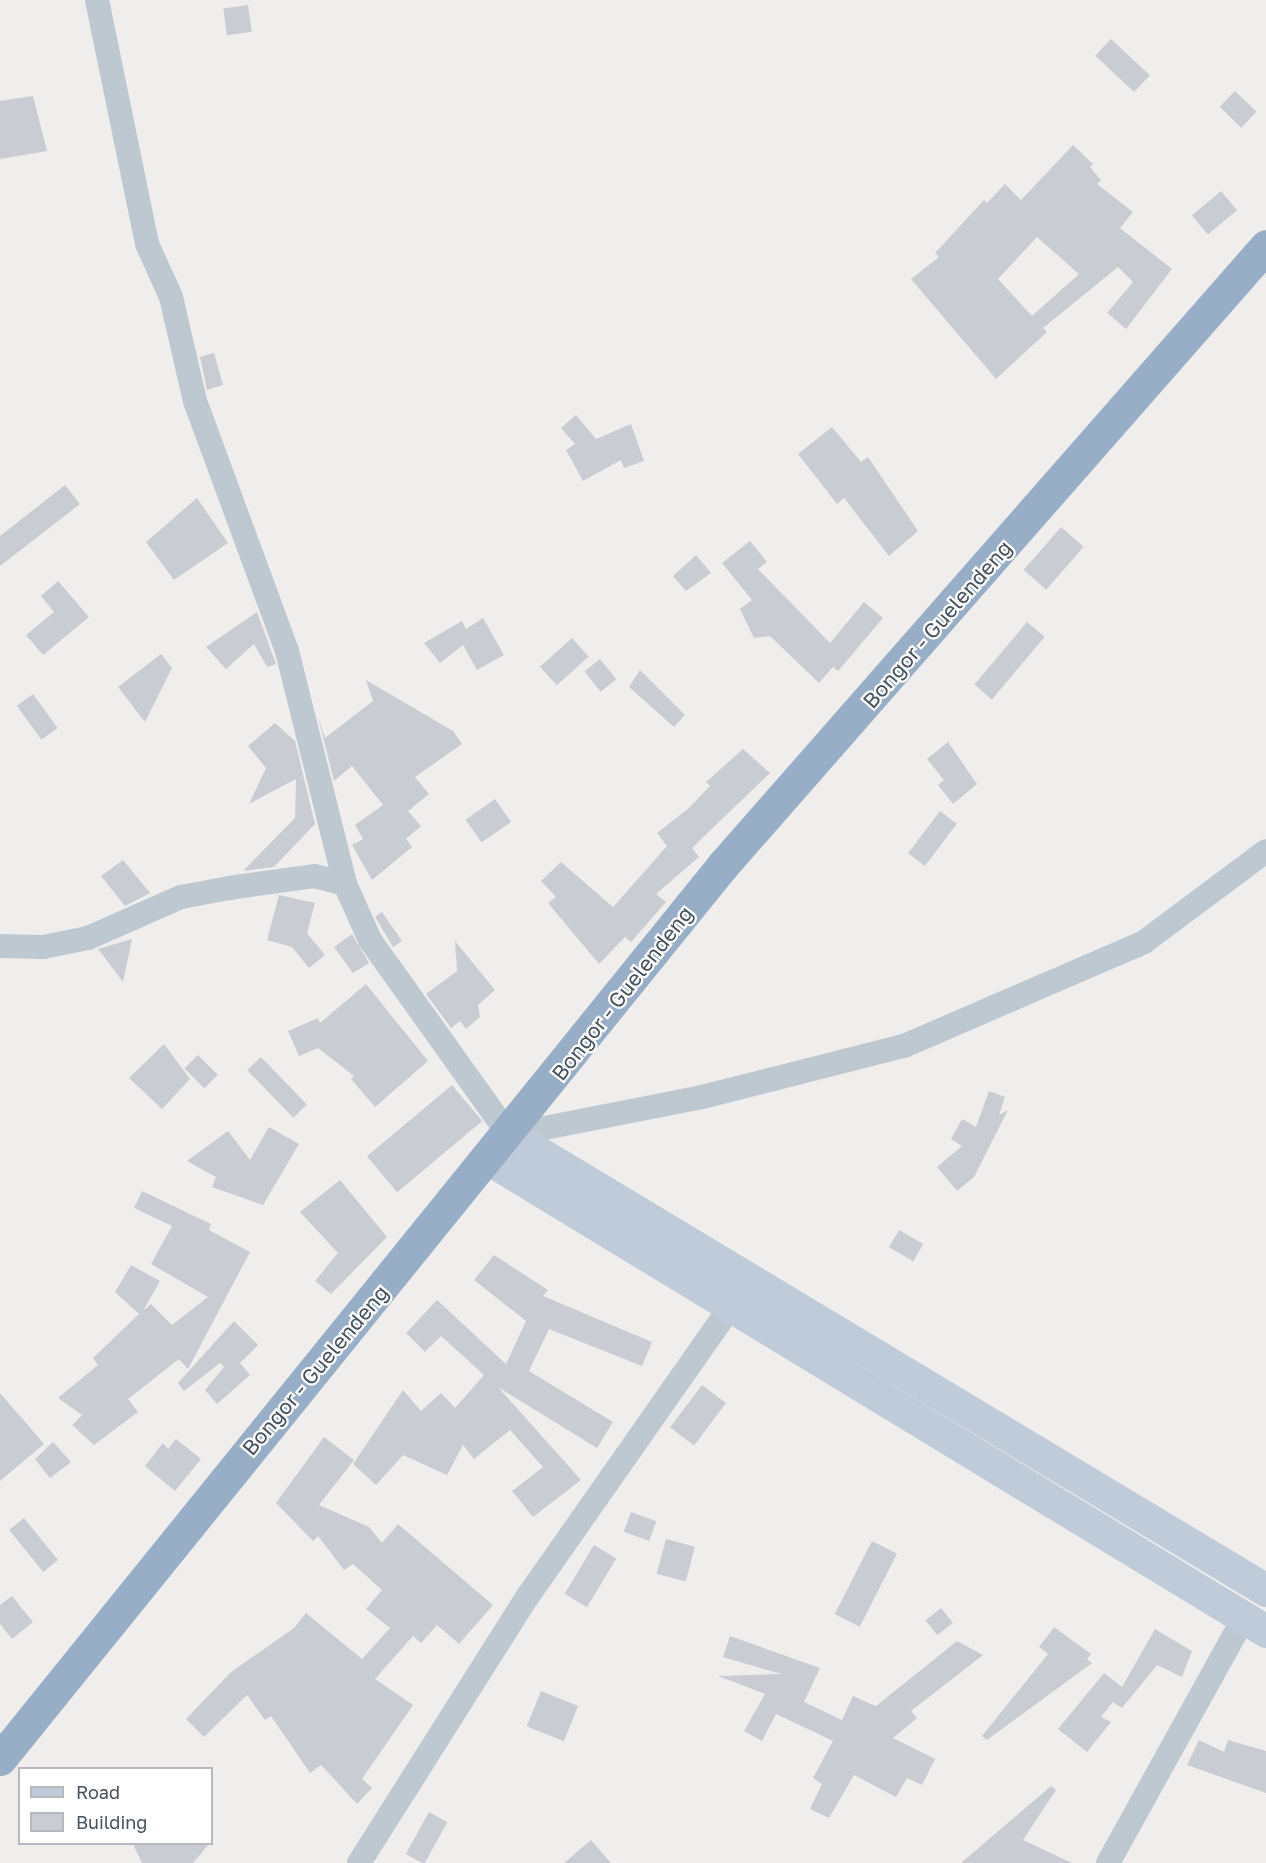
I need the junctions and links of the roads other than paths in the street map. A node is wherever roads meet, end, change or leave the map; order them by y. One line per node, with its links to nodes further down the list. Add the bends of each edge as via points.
1 (97, 0): 4 (street, via 147,244 171,297 195,401 287,651)
2 (1266, 246): 6 (highway, Bongor - Guelendeng, via 723,865)
3 (1266, 851): 6 (street, via 1144,942 904,1046)
4 (345, 884): 5 (street, via 314,876 229,888 181,897 88,938 42,947); 6 (street, via 389,969)
5 (0, 946)
6 (499, 1147): 7 (main road); 8 (main road); 10 (highway, Bongor - Guelendeng)
7 (729, 1309): 9 (main road); 11 (street, via 522,1606)
8 (1265, 1586)
9 (1255, 1625): 12 (street)
10 (0, 1759)
11 (359, 1863)
12 (1108, 1863)

